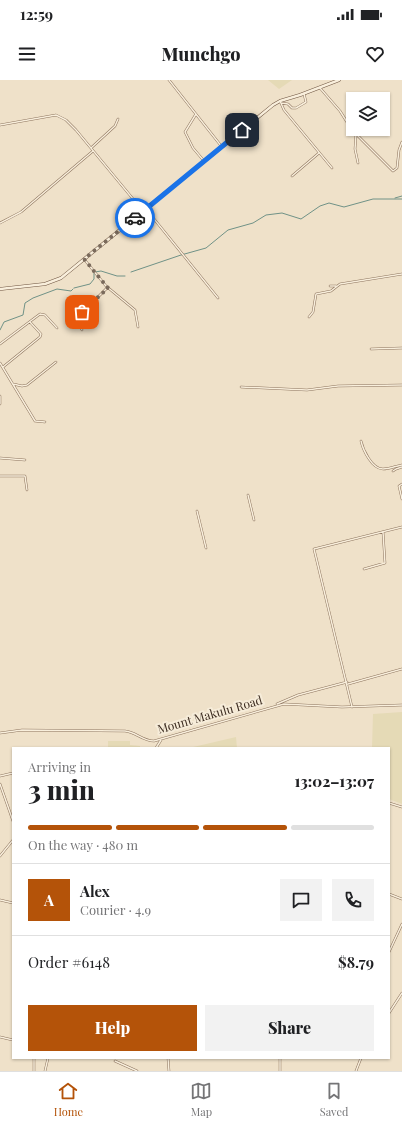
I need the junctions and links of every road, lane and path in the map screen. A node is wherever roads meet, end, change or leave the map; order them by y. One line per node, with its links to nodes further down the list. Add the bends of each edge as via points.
1 (169, 80): 6 (street)
2 (338, 80): 3 (street)
3 (320, 88): 4 (street); 8 (street)
4 (304, 94): 5 (street); 5 (street, via 307,102 296,108)
5 (281, 102): 13 (street); 16 (street)
6 (196, 114): 13 (street); 17 (street, via 185,132 193,148)
7 (118, 119): 14 (street, via 115,126)
8 (346, 120)
9 (0, 125): 14 (street, via 58,116 71,124)
10 (356, 136): 18 (street)
11 (358, 136): 12 (street, via 393,171 397,168)
12 (402, 142)
13 (222, 147): 17 (street)
14 (91, 148): 15 (street)
15 (94, 151): 21 (street); 22 (street, via 21,212)
16 (319, 153): 19 (street); 20 (street)
17 (204, 161): 21 (street)
18 (358, 163)
19 (332, 168)
20 (292, 176)
21 (145, 210): 23 (street); 29 (street)
22 (0, 223)
23 (84, 259): 27 (street); 28 (street, via 61,278 52,282)
24 (402, 274): 26 (street)
25 (330, 286): 26 (street)
26 (336, 286): 30 (street, via 331,291 316,294 313,312)
27 (108, 288): 32 (street, via 134,310); 34 (street, via 79,316 78,322)
28 (0, 289)
29 (218, 298)
30 (309, 317)
31 (30, 322): 33 (street, via 43,314); 35 (street); 40 (street, via 41,334 40,337)
32 (138, 327)
33 (57, 328)
34 (82, 330)
35 (0, 344)
36 (402, 348): 37 (street)
37 (371, 350)
38 (56, 362): 41 (street, via 27,385)
39 (0, 363): 40 (street)
40 (3, 367): 41 (street)
41 (13, 384): 46 (street, via 35,421)
42 (402, 385): 43 (street, via 338,386 307,390)
43 (241, 387)
44 (0, 396): 45 (street)
45 (0, 404)
46 (45, 422)
47 (361, 442): 50 (street, via 364,452 378,468)
48 (0, 458): 49 (street)
49 (25, 460)
50 (402, 466): 51 (street)
51 (393, 471)
52 (0, 476): 54 (street, via 25,476)
53 (402, 484): 56 (street, via 399,485)
54 (27, 490)
55 (248, 496): 58 (street)
56 (402, 499)
57 (197, 511): 61 (street)
58 (254, 520)
59 (402, 527): 60 (street)
60 (383, 532): 62 (street, via 385,564); 64 (street, via 317,547 314,550)
61 (206, 548)
62 (364, 569)
63 (402, 669): 64 (street)
64 (347, 683): 66 (street); 67 (street)
65 (402, 704): 67 (street, Mount Makulu Road)
66 (275, 705): 67 (street, Mount Makulu Road); 69 (street, Mount Makulu Road)
67 (352, 707)
68 (0, 732): 69 (street, Mount Makulu Road, via 125,731 148,740)
69 (161, 739): 70 (street)
70 (157, 747)
71 (12, 773): 72 (street)
72 (0, 776)
73 (0, 784): 76 (street)
74 (390, 803): 75 (street)
75 (402, 807)
76 (12, 818)
77 (12, 841): 78 (street)
78 (0, 856)
79 (390, 894): 80 (street)
80 (402, 899)
81 (0, 900): 82 (street)
82 (12, 903)
83 (402, 924): 84 (street)
84 (390, 950)
85 (402, 993): 86 (street)
86 (390, 1011)
87 (0, 1038): 88 (street)
88 (12, 1040)
89 (34, 1059): 95 (street)
90 (48, 1059): 96 (street)
91 (168, 1059): 98 (street)
92 (280, 1059): 99 (street)
93 (361, 1059): 100 (street)
94 (115, 1061): 97 (street)
95 (34, 1071)
96 (45, 1071)
97 (138, 1071)
98 (169, 1071)
99 (280, 1071)
100 (356, 1071)

